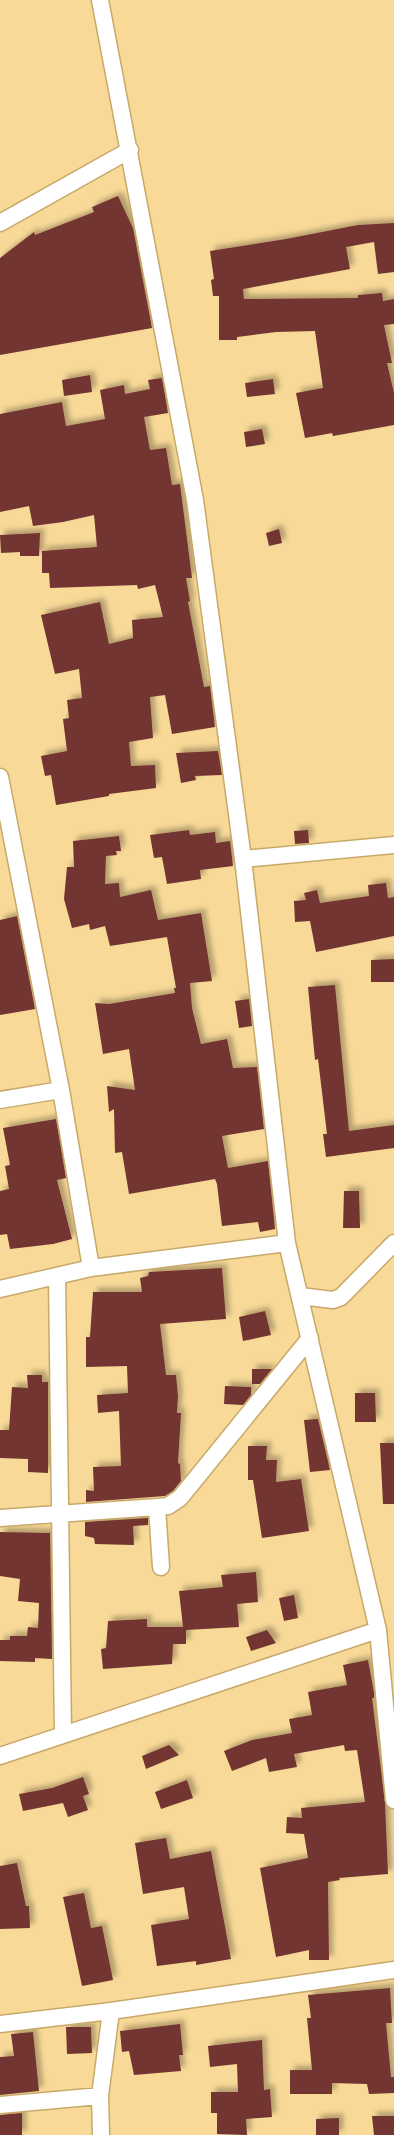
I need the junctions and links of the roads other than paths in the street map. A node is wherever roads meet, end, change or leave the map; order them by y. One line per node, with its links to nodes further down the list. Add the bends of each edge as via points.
1 (100, 0): 2 (street)
2 (130, 150): 3 (street); 6 (street, via 195,500)
3 (0, 223)
4 (0, 777): 7 (street)
5 (394, 845): 6 (street)
6 (243, 859): 9 (street)
7 (61, 1090): 8 (street); 11 (street)
8 (0, 1100)
9 (287, 1243): 11 (street); 14 (street)
10 (394, 1243): 14 (street, via 341,1297 333,1300)
11 (91, 1268): 12 (street)
12 (57, 1277): 13 (street); 17 (street)
13 (0, 1289)
14 (300, 1296): 15 (street)
15 (310, 1338): 16 (street, via 180,1498 168,1506); 20 (street)
16 (157, 1508): 17 (street); 19 (street)
17 (61, 1514): 18 (street); 22 (street)
18 (0, 1518)
19 (161, 1567)
20 (378, 1630): 21 (street); 22 (street)
21 (389, 1680): 24 (street)
22 (63, 1734): 23 (street)
23 (0, 1756)
24 (394, 1800)
25 (394, 1970): 26 (street)
26 (111, 2010): 27 (street); 28 (street)
27 (0, 2024)
28 (100, 2096): 29 (street); 30 (street)
29 (0, 2105)
30 (101, 2135)

